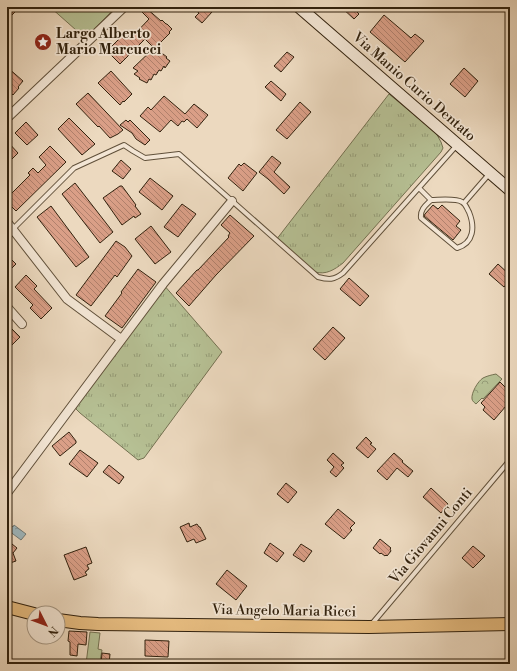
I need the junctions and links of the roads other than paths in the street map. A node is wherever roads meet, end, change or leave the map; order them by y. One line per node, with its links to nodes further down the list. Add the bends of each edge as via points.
1 (124, 7): 3 (street)
2 (299, 7): 4 (main road, Via Manio Curio Dentato)
3 (7, 118)
4 (457, 145): 5 (main road, Via Manio Curio Dentato); 6 (lane)
5 (490, 173): 7 (main road, Via Manio Curio Dentato); 10 (lane)
6 (419, 188): 8 (lane); 9 (lane, via 343,274 326,279 318,277)
7 (510, 190)
8 (431, 200): 10 (lane, via 446,199); 10 (lane, via 423,208 421,218 456,248 472,236 470,216)
9 (232, 201): 12 (lane, via 179,154 145,158 124,144 74,168); 15 (street)
10 (464, 203)
11 (7, 222): 12 (street)
12 (10, 232): 15 (street, via 67,298)
13 (7, 307): 14 (street)
14 (22, 324)
15 (121, 339): 17 (street)
16 (510, 460): 22 (lane, Via Giovanni Conti)
17 (7, 493)
18 (7, 607): 19 (main road)
19 (26, 612)
20 (66, 621): 22 (main road, Via Angelo Maria Ricci, via 98,624)
21 (510, 624): 22 (main road, Via Angelo Maria Ricci)
22 (369, 627)

